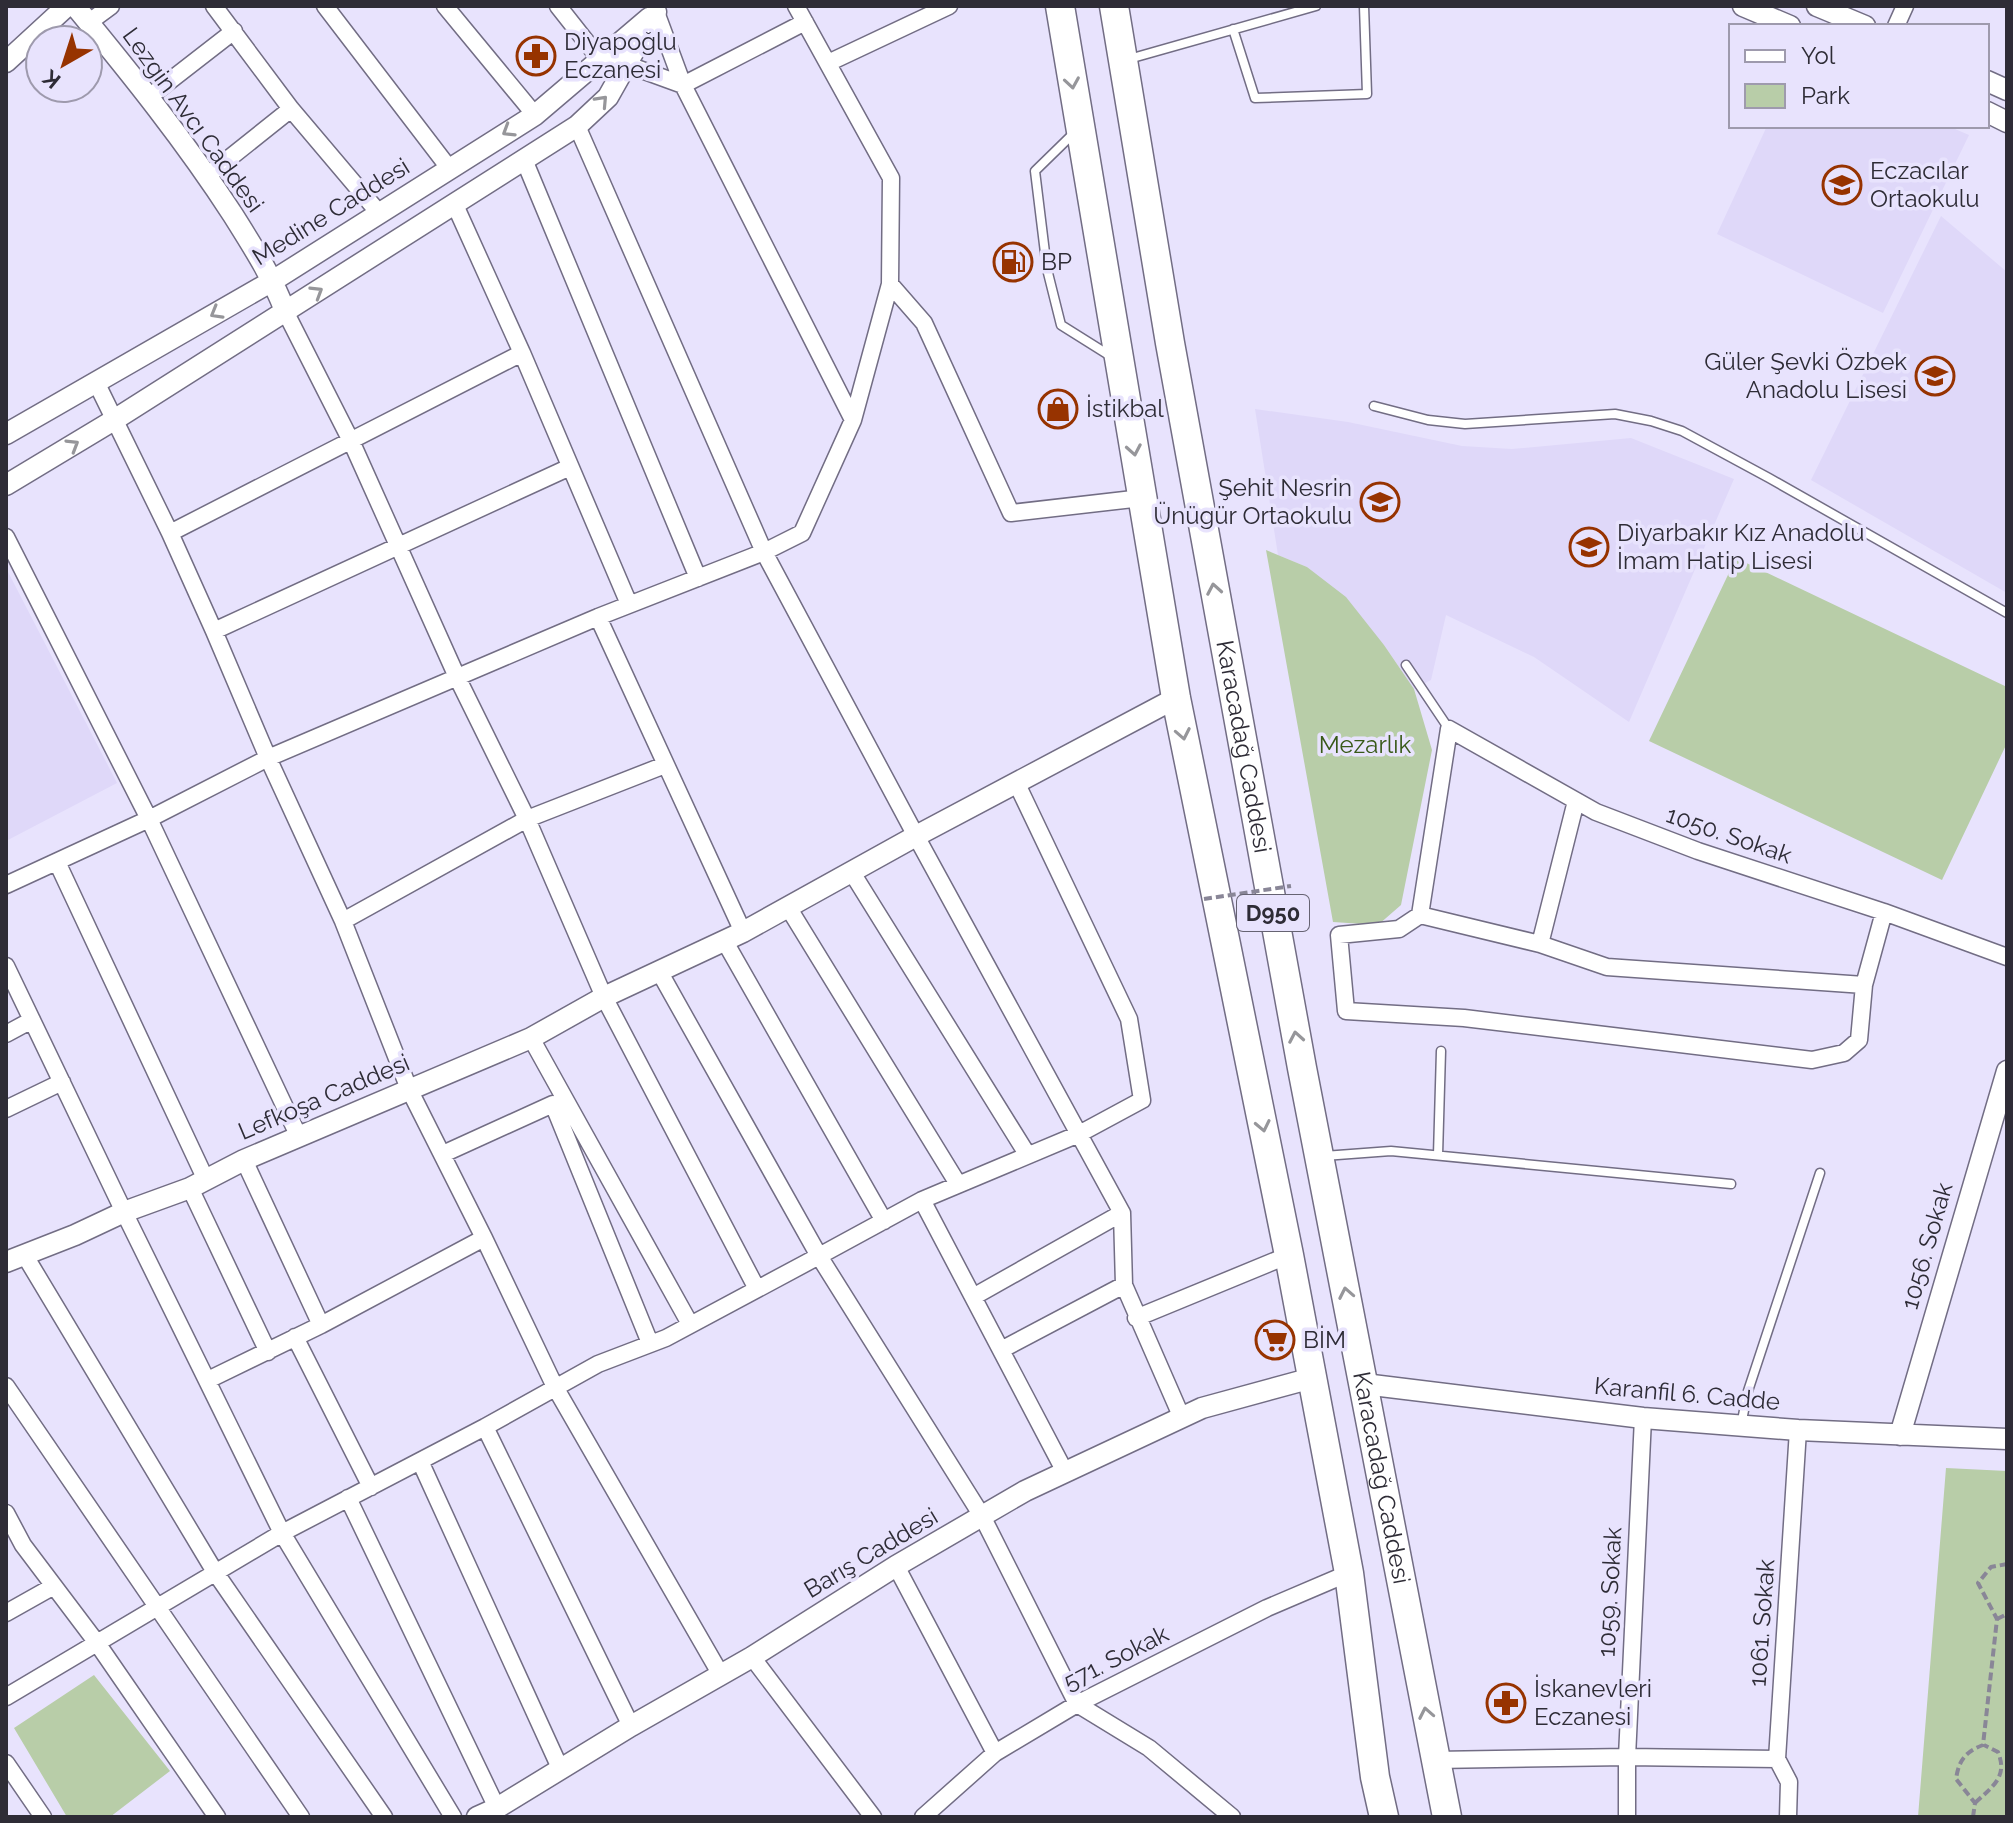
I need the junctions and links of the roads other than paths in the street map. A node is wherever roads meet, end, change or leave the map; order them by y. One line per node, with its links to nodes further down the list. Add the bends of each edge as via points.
1 (67, 6): 25 (street)
2 (75, 6): 18 (street, Lezgin Avcı Caddesi)
3 (111, 6): 18 (street)
4 (214, 6): 22 (street)
5 (325, 6): 37 (street)
6 (445, 6): 32 (street)
7 (558, 6): 23 (street)
8 (796, 6): 17 (street)
9 (949, 6): 26 (street)
10 (1060, 6): 35 (highway, Karacadağ Caddesi / D950, one-way to 35)
11 (1114, 6): 24 (highway, Karacadağ Caddesi / D950)
12 (1316, 6): 21 (lane)
13 (1364, 6): 21 (lane, via 1367,94 1255,98)
14 (1743, 6): 19 (street)
15 (1817, 6): 20 (street)
16 (660, 9): 23 (street, Medine Caddesi); 27 (street); 28 (street)
17 (805, 22): 26 (street); 28 (street)
18 (88, 23): 29 (street, Lezgin Avcı Caddesi)
19 (1785, 24)
20 (1860, 24)
21 (1233, 29): 24 (lane)
22 (234, 31): 29 (street); 30 (street)
23 (599, 58): 27 (street); 32 (street, Medine Caddesi)
24 (1124, 60): 102 (highway, Karacadağ Caddesi / D950, one-way to 24, via 1170,343)
25 (6, 62)
26 (828, 63): 42 (street, via 891,178)
27 (628, 65): 28 (street); 34 (street, one-way to 27, via 608,97)
28 (683, 85): 49 (street)
29 (149, 97): 38 (street, Lezgin Avcı Caddesi)
30 (291, 109): 38 (street); 40 (street)
31 (1989, 113): 33 (street)
32 (535, 115): 37 (street, Medine Caddesi, one-way to 37)
33 (2007, 122)
34 (577, 126): 36 (street); 58 (street)
35 (1079, 127): 45 (highway, Karacadağ Caddesi / D950); 45 (lane, via 1035,171 1047,269 1061,325)
36 (525, 162): 39 (street); 59 (street)
37 (449, 168): 40 (street, Medine Caddesi)
38 (207, 176): 41 (street, Lezgin Avcı Caddesi)
39 (455, 205): 43 (street, one-way to 39); 44 (street)
40 (379, 213): 41 (street, Medine Caddesi)
41 (274, 280): 43 (street, Lezgin Avcı Caddesi); 46 (street, Medine Caddesi, one-way to 46)
42 (890, 284): 49 (street); 54 (street, via 924,323 1011,513)
43 (285, 311): 48 (street); 51 (street)
44 (522, 353): 51 (street); 52 (street)
45 (1118, 360): 54 (highway, Karacadağ Caddesi / D950, one-way to 54)
46 (96, 382): 48 (street); 50 (street, Medine Caddesi)
47 (1374, 406): 61 (lane, via 1457,424 1615,414 1682,431)
48 (114, 420): 53 (street, one-way to 48); 55 (street)
49 (853, 420): 58 (street, via 802,533)
50 (6, 434)
51 (352, 443): 55 (street); 57 (street)
52 (570, 467): 57 (street); 60 (street)
53 (6, 485)
54 (1142, 498): 66 (highway, Karacadağ Caddesi / D950)
55 (170, 533): 63 (street)
56 (6, 537): 72 (street)
57 (398, 546): 63 (street); 65 (street)
58 (764, 552): 59 (street); 74 (street)
59 (698, 578): 60 (street)
60 (629, 604): 62 (street)
61 (2007, 613)
62 (598, 617): 65 (street); 69 (street)
63 (214, 631): 68 (street)
64 (1406, 665): 67 (lane)
65 (457, 677): 68 (street); 73 (street)
66 (1176, 698): 70 (street, Lefkoşa Caddesi); 113 (highway, Karacadağ Caddesi / D950, one-way to 113)
67 (1449, 729): 71 (street, 1050. Sokak); 80 (street)
68 (268, 758): 72 (street); 81 (street)
69 (665, 765): 73 (street); 82 (street)
70 (1016, 782): 74 (street, Lefkoşa Caddesi); 97 (street, via 1129,1019 1142,1100)
71 (1576, 801): 79 (street, 1050. Sokak, via 1698,851); 83 (street)
72 (149, 819): 75 (street); 98 (street)
73 (527, 819): 81 (street); 88 (street)
74 (916, 836): 76 (street, Lefkoşa Caddesi); 97 (street)
75 (57, 862): 77 (street); 105 (street)
76 (851, 871): 78 (street, Lefkoşa Caddesi); 100 (street)
77 (6, 885)
78 (788, 907): 82 (street, Lefkoşa Caddesi); 106 (street)
79 (1884, 912): 84 (street, 1050. Sokak); 87 (street)
80 (1420, 915): 83 (street); 87 (street, via 1399,929 1339,935 1346,1011 1464,1018 1812,1060 1844,1053 1859,1040)
81 (343, 921): 95 (street)
82 (733, 936): 86 (street, Lefkoşa Caddesi); 111 (street)
83 (1540, 944): 87 (street, via 1607,967)
84 (2007, 957)
85 (6, 966): 89 (street)
86 (659, 971): 88 (street, Lefkoşa Caddesi); 114 (street)
87 (1864, 985)
88 (604, 997): 91 (street, Lefkoşa Caddesi); 117 (street)
89 (32, 1020): 90 (street); 94 (street)
90 (6, 1034)
91 (531, 1038): 95 (street, Lefkoşa Caddesi); 120 (street)
92 (1441, 1051): 101 (lane)
93 (2007, 1071): 136 (street, 1056. Sokak)
94 (62, 1082): 96 (street); 109 (street)
95 (409, 1089): 98 (street, Lefkoşa Caddesi); 99 (street)
96 (6, 1109)
97 (1079, 1134): 100 (street); 110 (street)
98 (299, 1137): 103 (street, Lefkoşa Caddesi)
99 (443, 1154): 112 (street); 123 (street, via 553,1104)
100 (1027, 1154): 106 (street)
101 (1438, 1155): 102 (lane, via 1391,1151); 107 (lane)
102 (1319, 1156): 128 (highway, Karacadağ Caddesi / D950, one-way to 102)
103 (244, 1160): 105 (street, Lefkoşa Caddesi); 121 (street)
104 (1820, 1173): 133 (lane)
105 (198, 1184): 109 (street, Lefkoşa Caddesi); 125 (street)
106 (958, 1184): 108 (street)
107 (1731, 1184)
108 (922, 1200): 111 (street); 118 (street)
109 (124, 1212): 115 (street, Lefkoşa Caddesi); 127 (street)
110 (1122, 1213): 116 (street); 118 (street)
111 (884, 1221): 114 (street)
112 (484, 1238): 121 (street); 130 (street)
113 (1289, 1255): 119 (street); 126 (highway, Karacadağ Caddesi / D950)
114 (819, 1256): 117 (street); 143 (street)
115 (15, 1258): 147 (street)
116 (1124, 1285): 119 (street); 124 (street)
117 (757, 1289): 120 (street)
118 (973, 1297): 124 (street)
119 (1136, 1318): 131 (street)
120 (690, 1324): 123 (street)
121 (321, 1325): 122 (street)
122 (295, 1337): 125 (street); 140 (street)
123 (650, 1343): 130 (street)
124 (1001, 1350): 139 (street)
125 (268, 1352): 127 (street)
126 (1312, 1378): 131 (street, Barış Caddesi); 148 (highway, Karacadağ Caddesi / D950)
127 (208, 1380): 144 (street)
128 (1364, 1384): 132 (street, Karanfil 6. Cadde); 161 (highway, Karacadağ Caddesi / D950, one-way to 128)
129 (6, 1386): 150 (street)
130 (555, 1387): 134 (street); 154 (street)
131 (1182, 1418): 139 (street, Barış Caddesi)
132 (1643, 1418): 133 (street, Karanfil 6. Cadde); 159 (street, 1059. Sokak)
133 (1741, 1425): 135 (street, Karanfil 6. Cadde)
134 (485, 1427): 138 (street); 157 (street)
135 (1798, 1430): 136 (street, Karanfil 6. Cadde); 160 (street, 1061. Sokak)
136 (1900, 1435): 137 (street, Karanfil 6. Cadde)
137 (2007, 1439)
138 (420, 1461): 140 (street); 163 (street)
139 (1065, 1472): 143 (street, Barış Caddesi)
140 (371, 1487): 141 (street)
141 (348, 1498): 144 (street); 165 (street)
142 (6, 1513): 145 (street)
143 (982, 1516): 146 (street, Barış Caddesi); 156 (street)
144 (282, 1533): 147 (street); 170 (street)
145 (12, 1542): 149 (street)
146 (896, 1566): 153 (street, Barış Caddesi); 158 (street)
147 (215, 1572): 150 (street); 169 (street)
148 (1349, 1573): 156 (street, 571. Sokak, via 1267,1608); 174 (highway, Karacadağ Caddesi / D950)
149 (54, 1586): 151 (street); 152 (street)
150 (156, 1607): 152 (street); 168 (street)
151 (6, 1613)
152 (97, 1643): 155 (street); 167 (street)
153 (752, 1657): 154 (street, Barış Caddesi); 171 (street)
154 (721, 1675): 157 (street, Barış Caddesi)
155 (6, 1697)
156 (1077, 1704): 158 (street, 571. Sokak); 173 (street, via 1149,1748)
157 (631, 1726): 163 (street, Barış Caddesi)
158 (995, 1753): 172 (street, 571. Sokak)
159 (1627, 1757): 160 (street); 161 (street); 176 (street, 1059. Sokak)
160 (1777, 1759): 177 (street, 1061. Sokak, via 1789,1782)
161 (1435, 1760): 175 (highway, Karacadağ Caddesi / D950)
162 (6, 1763): 164 (street)
163 (560, 1768): 165 (street, Barış Caddesi)
164 (13, 1788): 166 (street)
165 (484, 1814)
166 (43, 1817)
167 (217, 1817)
168 (301, 1817)
169 (384, 1817)
170 (453, 1817)
171 (873, 1817)
172 (923, 1817)
173 (1232, 1817)
174 (1384, 1817)
175 (1447, 1817)
176 (1627, 1817)
177 (1788, 1817)

